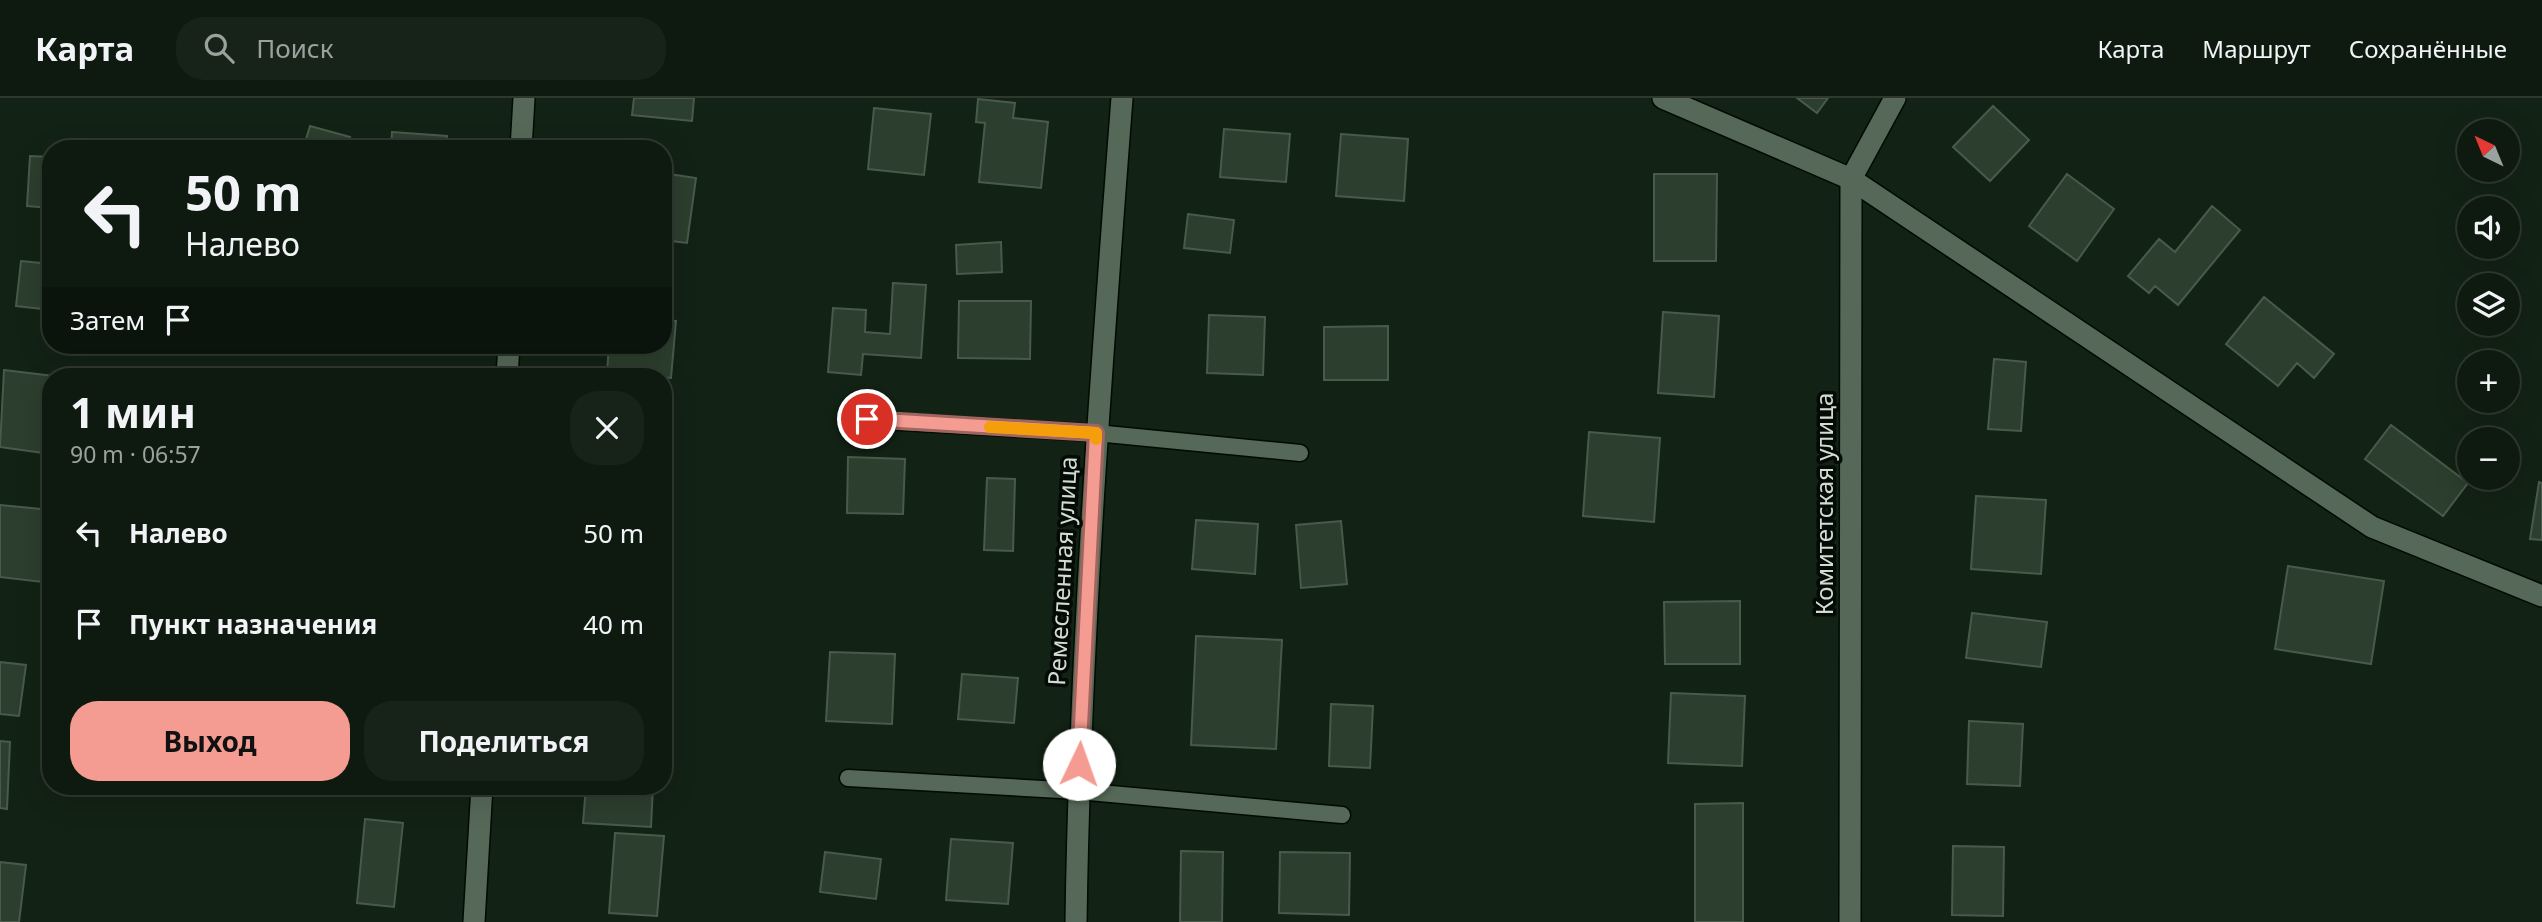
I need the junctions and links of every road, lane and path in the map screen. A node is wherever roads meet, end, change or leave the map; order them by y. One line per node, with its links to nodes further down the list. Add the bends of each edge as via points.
1 (524, 98): 5 (street)
2 (1122, 98): 8 (street, Ремесленная улица)
3 (1663, 98): 6 (street)
4 (1895, 98): 6 (street, Комитетская улица)
5 (522, 140)
6 (1851, 179): 10 (street, via 2372,527); 17 (street, Комитетская улица)
7 (867, 419): 8 (lane)
8 (1096, 433): 9 (lane); 12 (street, Ремесленная улица)
9 (1300, 453)
10 (2542, 596)
11 (848, 778): 12 (lane)
12 (1078, 791): 14 (lane); 16 (street, Ремесленная улица)
13 (481, 795): 15 (street)
14 (1342, 815)
15 (474, 922)
16 (1076, 922)
17 (1850, 922)

